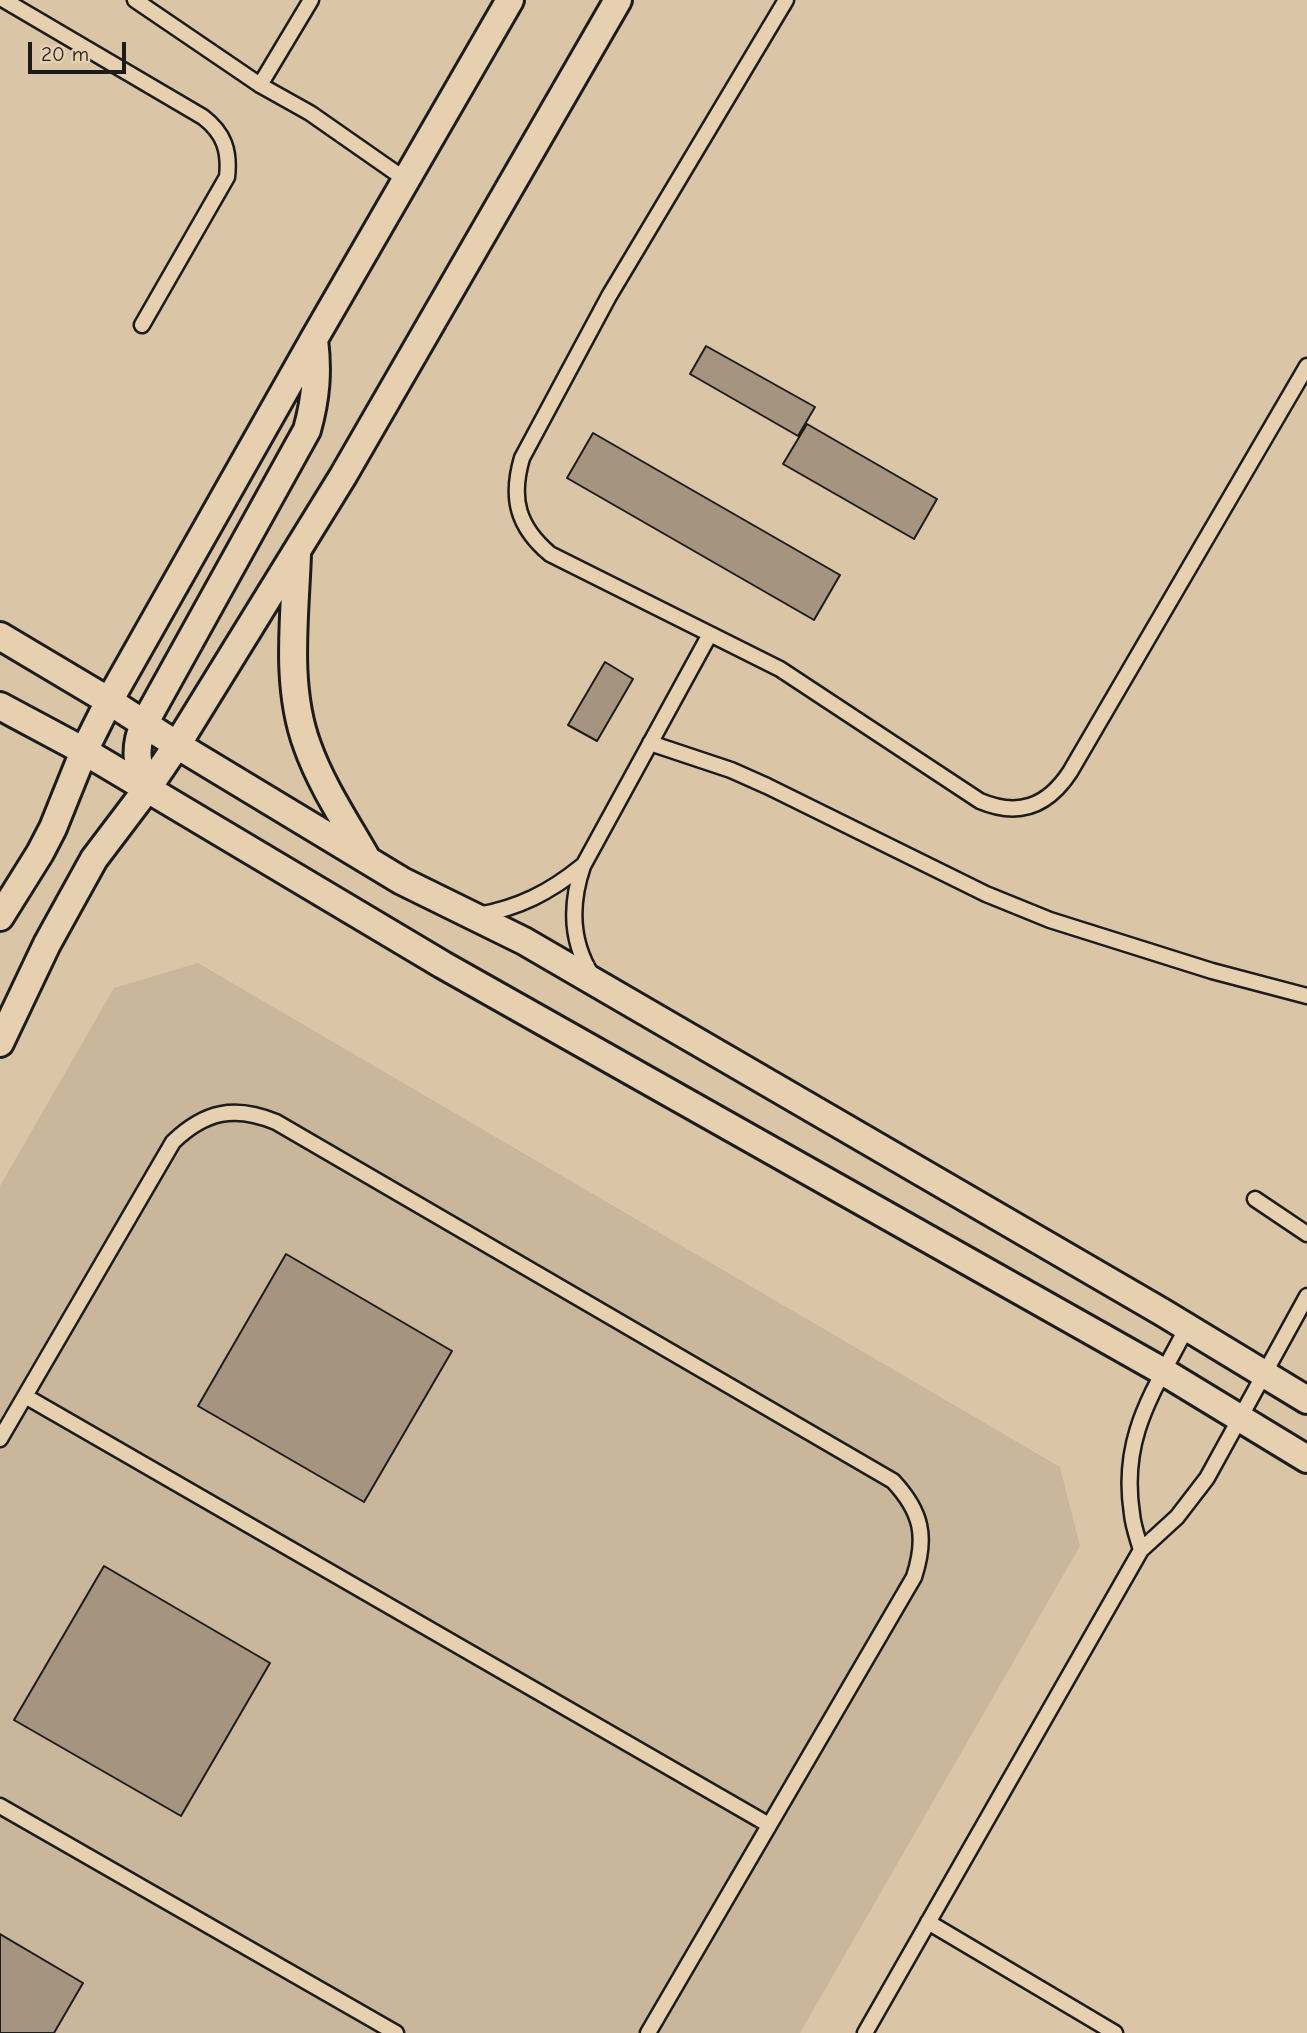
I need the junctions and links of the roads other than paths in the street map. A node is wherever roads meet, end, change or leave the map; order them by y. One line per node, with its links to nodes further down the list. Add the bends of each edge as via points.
1 (135, 0): 7 (lane)
2 (312, 0): 7 (lane)
3 (510, 0): 8 (street)
4 (618, 0): 12 (street)
5 (786, 0): 13 (lane, via 609,296 522,458 517,476 519,511 536,543)
6 (4, 5): 9 (lane, via 203,117 215,126 228,150 227,177)
7 (260, 85): 8 (lane, via 310,113)
8 (406, 180): 10 (street)
9 (142, 325)
10 (314, 339): 15 (street); 17 (street, via 317,385 307,430)
11 (1307, 366): 13 (lane, via 1070,772 1038,803 1009,809 980,801 780,669)
12 (297, 550): 19 (street); 22 (street, via 294,680 300,723 315,766)
13 (710, 634): 18 (lane)
14 (0, 636): 15 (street)
15 (109, 701): 17 (street); 20 (street)
16 (0, 706): 20 (street)
17 (144, 723): 19 (street); 21 (street, via 136,750)
18 (650, 743): 23 (lane); 27 (lane, via 767,786 1017,908 1212,971)
19 (177, 745): 21 (street); 22 (street)
20 (84, 751): 21 (street); 25 (street, via 53,828)
21 (147, 789): 28 (street, via 94,859); 33 (street, via 443,965)
22 (367, 861): 24 (street)
23 (583, 866): 24 (lane, via 544,894); 26 (lane, via 576,885 574,927 586,966)
24 (476, 916): 26 (street)
25 (0, 917)
26 (598, 984): 32 (street)
27 (1307, 996)
28 (0, 1042)
29 (1255, 1199): 30 (lane)
30 (1307, 1234)
31 (1307, 1296): 34 (lane)
32 (1186, 1327): 33 (lane); 34 (street)
33 (1164, 1371): 37 (street); 40 (lane, via 1132,1445 1132,1516)
34 (1264, 1374): 36 (street); 37 (lane)
35 (25, 1396): 38 (lane); 42 (lane); 42 (lane, via 173,1142 203,1119 221,1113 259,1115 276,1122 878,1472 905,1494 920,1525 914,1577)
36 (1307, 1400)
37 (1240, 1419): 39 (street); 40 (lane, via 1200,1488)
38 (0, 1439)
39 (1307, 1459)
40 (1142, 1550): 43 (lane)
41 (0, 1806): 44 (lane)
42 (769, 1825): 45 (lane)
43 (928, 1922): 46 (lane); 47 (lane)
44 (397, 2033)
45 (648, 2033)
46 (865, 2033)
47 (1115, 2033)

